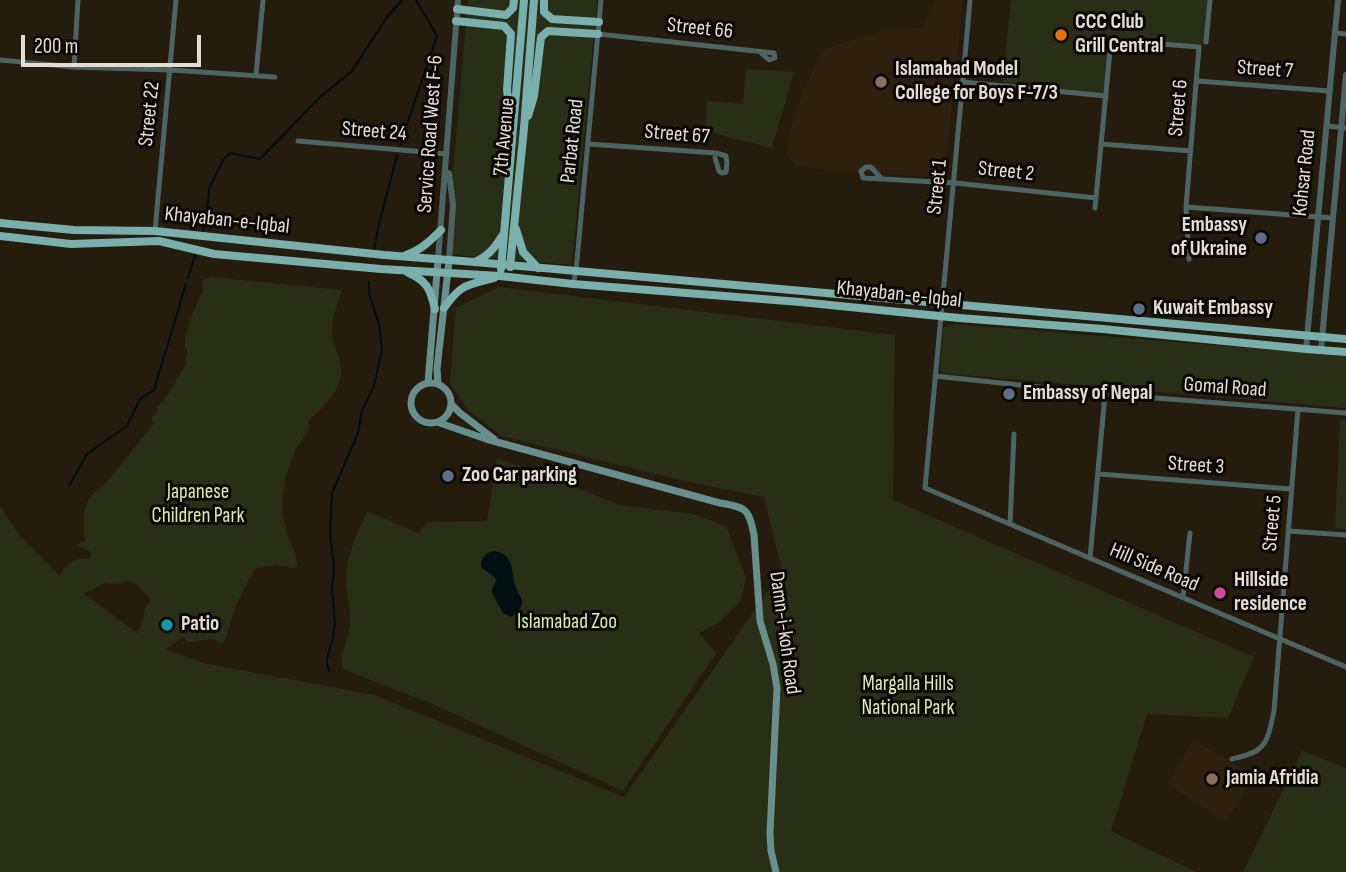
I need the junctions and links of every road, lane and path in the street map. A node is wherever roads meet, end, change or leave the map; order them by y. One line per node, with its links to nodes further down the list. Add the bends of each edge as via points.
1 (78, 0): 21 (street)
2 (176, 0): 22 (street, Street 22)
3 (263, 0): 23 (street)
4 (514, 0): 12 (main road, via 506,15)
5 (524, 0): 33 (main road, 7th Avenue)
6 (534, 0): 32 (main road, 7th Avenue)
7 (544, 0): 14 (main road, via 544,12 552,19)
8 (601, 0): 14 (street, Parbat Road)
9 (970, 0): 27 (street, Street 1)
10 (1210, 0): 18 (street)
11 (1338, 0): 15 (street, Kohsar Road)
12 (458, 4): 13 (street, Service Road West F-6)
13 (456, 21): 33 (main road, via 504,26 511,34 508,90); 38 (street, Service Road West F-6)
14 (599, 22): 16 (street, Parbat Road)
15 (1336, 33): 17 (street); 28 (street, Kohsar Road)
16 (598, 34): 19 (street, Street 66, via 775,53 775,58 769,60); 32 (main road, via 548,31 541,37 534,96); 35 (street, Parbat Road)
17 (1346, 34)
18 (1206, 42)
19 (760, 52)
20 (0, 60): 21 (street)
21 (74, 67): 22 (street)
22 (170, 70): 23 (street); 50 (street, Street 22)
23 (256, 75): 25 (street)
24 (1346, 75): 31 (street, Kohsar Road)
25 (275, 77)
26 (1197, 81): 28 (street, Street 7); 29 (street, Street 6, via 1199,47 1111,40); 37 (street, Street 6)
27 (963, 82): 29 (street); 41 (street, Street 1)
28 (1330, 91): 30 (street, Kohsar Road)
29 (1106, 96): 36 (street)
30 (1327, 126): 31 (street); 45 (street, Kohsar Road)
31 (1343, 127): 46 (street, Kohsar Road)
32 (524, 128): 48 (main road, 7th Avenue)
33 (513, 129): 51 (main road, 7th Avenue)
34 (298, 141): 38 (street, Street 24)
35 (588, 144): 39 (street, Street 67, via 716,153 726,156 726,172 719,171); 62 (street, Parbat Road)
36 (1101, 144): 37 (street); 42 (street)
37 (1191, 151): 43 (street, Street 6)
38 (447, 154): 49 (street, Service Road West F-6); 56 (street, via 453,205)
39 (715, 158)
40 (881, 178): 41 (street, Street 2, via 871,167 862,171 863,178)
41 (955, 183): 42 (street, Street 2); 66 (street, Street 1)
42 (1096, 198): 44 (street)
43 (1186, 207): 45 (street); 54 (street, Street 6)
44 (1095, 208)
45 (1318, 218): 46 (street); 69 (street, Kohsar Road)
46 (1332, 218): 70 (street, Kohsar Road)
47 (0, 223): 50 (main road, Khayaban-e-Iqbal)
48 (514, 223): 58 (main road, 7th Avenue); 59 (main road, via 523,252)
49 (441, 230): 53 (main road, via 415,252); 55 (street, Service Road West F-6)
50 (155, 231): 53 (main road, Khayaban-e-Iqbal)
51 (505, 232): 57 (main road, via 493,251); 58 (main road, 7th Avenue)
52 (0, 236): 60 (main road, Khayaban-e-Iqbal, via 71,244 159,242 214,254)
53 (399, 257): 55 (main road, Khayaban-e-Iqbal)
54 (1189, 259)
55 (438, 260): 56 (main road, Khayaban-e-Iqbal); 61 (main road, Service Road West F-6)
56 (449, 261): 57 (main road, Khayaban-e-Iqbal); 63 (main road)
57 (475, 262): 58 (main road, Khayaban-e-Iqbal)
58 (505, 265): 59 (main road, Khayaban-e-Iqbal); 64 (main road, 7th Avenue)
59 (538, 268): 62 (main road, Khayaban-e-Iqbal)
60 (401, 270): 61 (main road, Khayaban-e-Iqbal); 67 (main road, via 419,277)
61 (437, 271): 63 (main road, Khayaban-e-Iqbal); 67 (main road)
62 (576, 271): 65 (street, Parbat Road); 66 (main road, Khayaban-e-Iqbal)
63 (448, 272): 64 (main road, Khayaban-e-Iqbal); 67 (main road)
64 (505, 277): 65 (main road, Khayaban-e-Iqbal); 67 (main road, via 464,286)
65 (573, 284): 68 (main road, Khayaban-e-Iqbal)
66 (942, 303): 68 (street, Street 1); 69 (main road, Khayaban-e-Iqbal)
67 (439, 309): 76 (main road); 77 (main road)
68 (940, 316): 72 (main road, Khayaban-e-Iqbal); 75 (street, Street 1)
69 (1308, 336): 70 (main road, Khayaban-e-Iqbal); 72 (street, Kohsar Road)
70 (1322, 337): 71 (main road, Khayaban-e-Iqbal); 73 (street, Kohsar Road)
71 (1346, 339)
72 (1306, 349): 73 (main road, Khayaban-e-Iqbal)
73 (1321, 350): 74 (main road, Khayaban-e-Iqbal)
74 (1346, 352)
75 (935, 376): 78 (street, Gomal Road); 87 (street, Street 1, via 925,488)
76 (428, 383): 77 (main road); 82 (main road, via 416,389 411,408 421,421)
77 (438, 384): 79 (main road, via 448,392)
78 (1105, 394): 80 (street, Gomal Road); 85 (street)
79 (451, 404): 82 (main road, via 447,415); 84 (main road)
80 (1298, 409): 81 (street, Gomal Road); 86 (street, Street 5)
81 (1346, 413)
82 (437, 422): 84 (main road, Damn-i-koh Road)
83 (1014, 434): 88 (street)
84 (495, 440): 97 (main road, Damn-i-koh Road, via 738,506 748,515 754,535 760,621 777,688 770,833)
85 (1099, 474): 86 (street, Street 3); 92 (street)
86 (1291, 489): 89 (street, Street 5)
87 (950, 498): 88 (street, Hill Side Road)
88 (1010, 524): 92 (street, Hill Side Road)
89 (1288, 531): 91 (street); 94 (street, Street 5)
90 (1190, 533): 93 (street)
91 (1346, 535)
92 (1090, 558): 93 (street, Hill Side Road)
93 (1183, 597): 94 (street, Hill Side Road)
94 (1279, 639): 95 (street, Hill Side Road); 96 (street, Street 5, via 1269,733 1259,751)
95 (1346, 667)
96 (1232, 759)
97 (776, 872)

